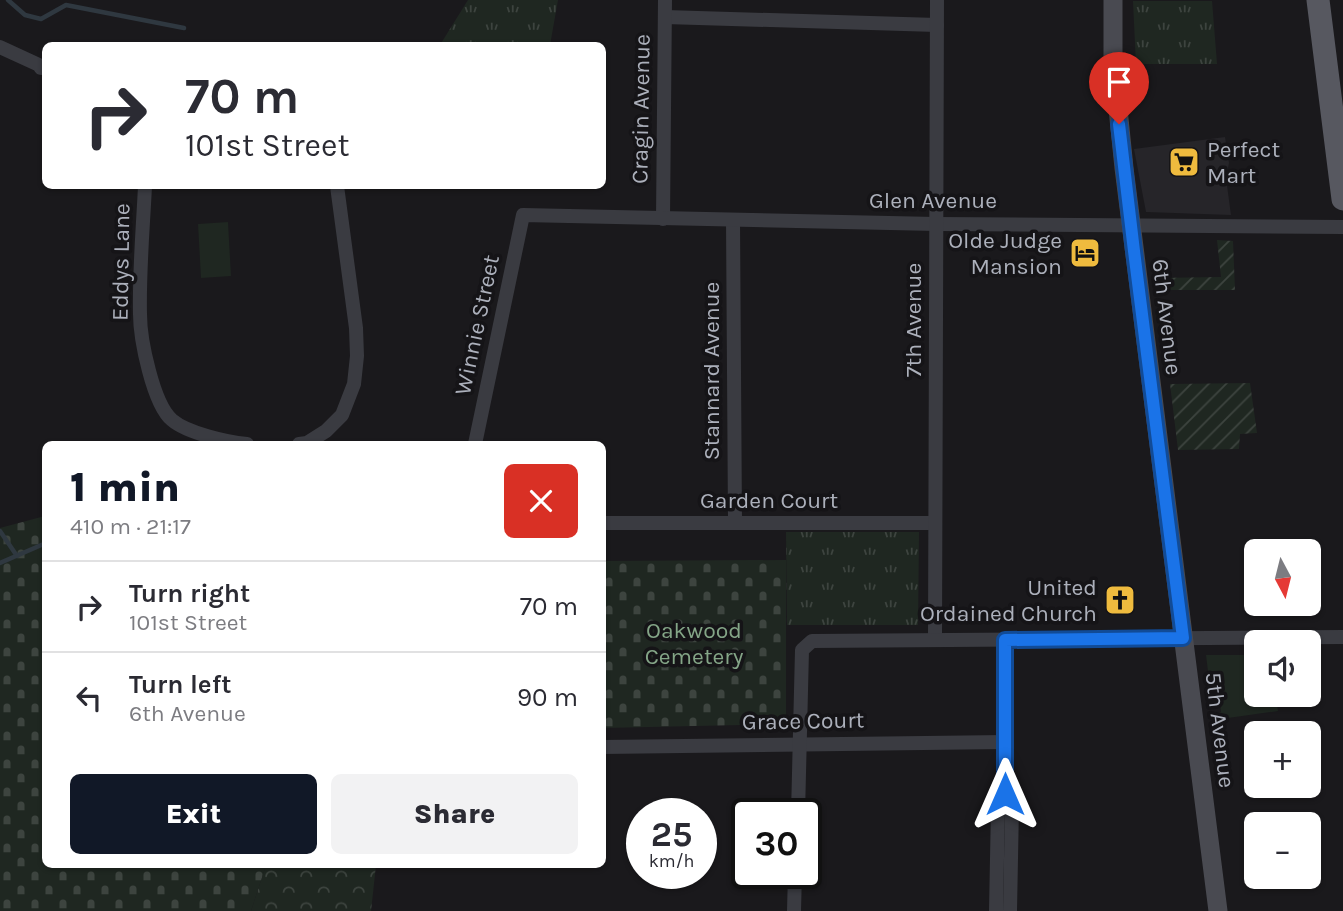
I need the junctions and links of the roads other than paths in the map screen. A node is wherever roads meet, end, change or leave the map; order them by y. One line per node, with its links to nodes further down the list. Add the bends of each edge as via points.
1 (665, 0): 5 (street, Cragin Avenue)
2 (937, 0): 6 (street, 7th Avenue)
3 (1113, 0): 16 (street, 6th Avenue, via 1113,59)
4 (1318, 0): 11 (main road)
5 (665, 17): 6 (street); 13 (street, Cragin Avenue)
6 (937, 25): 15 (street, 7th Avenue)
7 (0, 47): 8 (street)
8 (42, 69)
9 (145, 189): 18 (street, Eddys Lane, via 139,316 154,390 172,421)
10 (337, 189): 19 (street, via 356,328 354,384 342,415)
11 (1343, 199)
12 (523, 215): 13 (street, Glen Avenue); 20 (street, Winnie Street)
13 (663, 219): 14 (street, Glen Avenue)
14 (733, 220): 15 (street, Glen Avenue); 21 (street, Stannard Avenue)
15 (936, 224): 16 (street, Glen Avenue); 23 (street, 7th Avenue)
16 (1130, 224): 17 (street, Glen Avenue); 25 (street, 6th Avenue)
17 (1343, 227)
18 (223, 441)
19 (310, 441)
20 (476, 441)
21 (735, 522): 22 (street, Garden Court); 23 (street, Garden Court)
22 (606, 523)
23 (935, 523): 26 (street, 7th Avenue)
24 (1343, 637): 25 (street)
25 (1183, 638): 27 (street); 37 (street, 5th Avenue)
26 (935, 640): 27 (street); 29 (street, via 812,641 802,650)
27 (1005, 640): 28 (street)
28 (1005, 742): 29 (street, Grace Court); 31 (street)
29 (800, 744): 30 (street, Grace Court); 32 (street)
30 (606, 747)
31 (1005, 794): 35 (street, via 998,806); 36 (street, via 1012,806)
32 (798, 798)
33 (795, 889): 34 (street)
34 (794, 911)
35 (996, 911)
36 (1010, 911)
37 (1218, 911)

